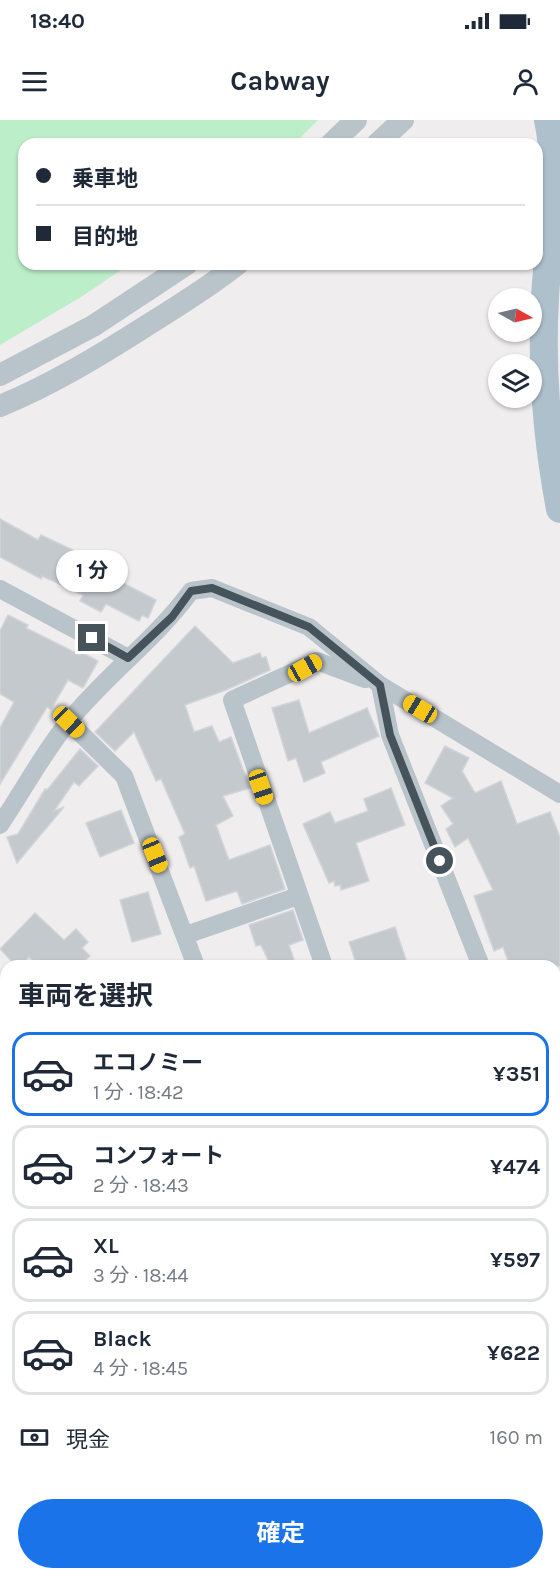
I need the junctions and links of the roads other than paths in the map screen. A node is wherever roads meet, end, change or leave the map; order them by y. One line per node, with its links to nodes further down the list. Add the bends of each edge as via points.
1 (356, 120): 4 (street)
2 (403, 120): 5 (street)
3 (549, 120): 9 (main road, via 556,162 545,298)
4 (337, 138)
5 (384, 138)
6 (178, 270): 8 (street, via 93,326)
7 (231, 270): 10 (street, via 107,351 30,394)
8 (0, 375)
9 (552, 380): 11 (main road, via 553,472)
10 (0, 406)
11 (560, 509)
12 (0, 589): 13 (street)
13 (128, 658): 14 (street, via 172,617 191,591 212,588 309,627); 15 (street)
14 (380, 685): 16 (street); 18 (street, via 317,661 232,700); 22 (street, via 390,735)
15 (69, 722): 17 (street); 19 (street, via 124,776)
16 (560, 794)
17 (0, 825)
18 (298, 896): 19 (street); 21 (street)
19 (186, 935): 20 (street)
20 (194, 960)
21 (322, 960)
22 (479, 960)

